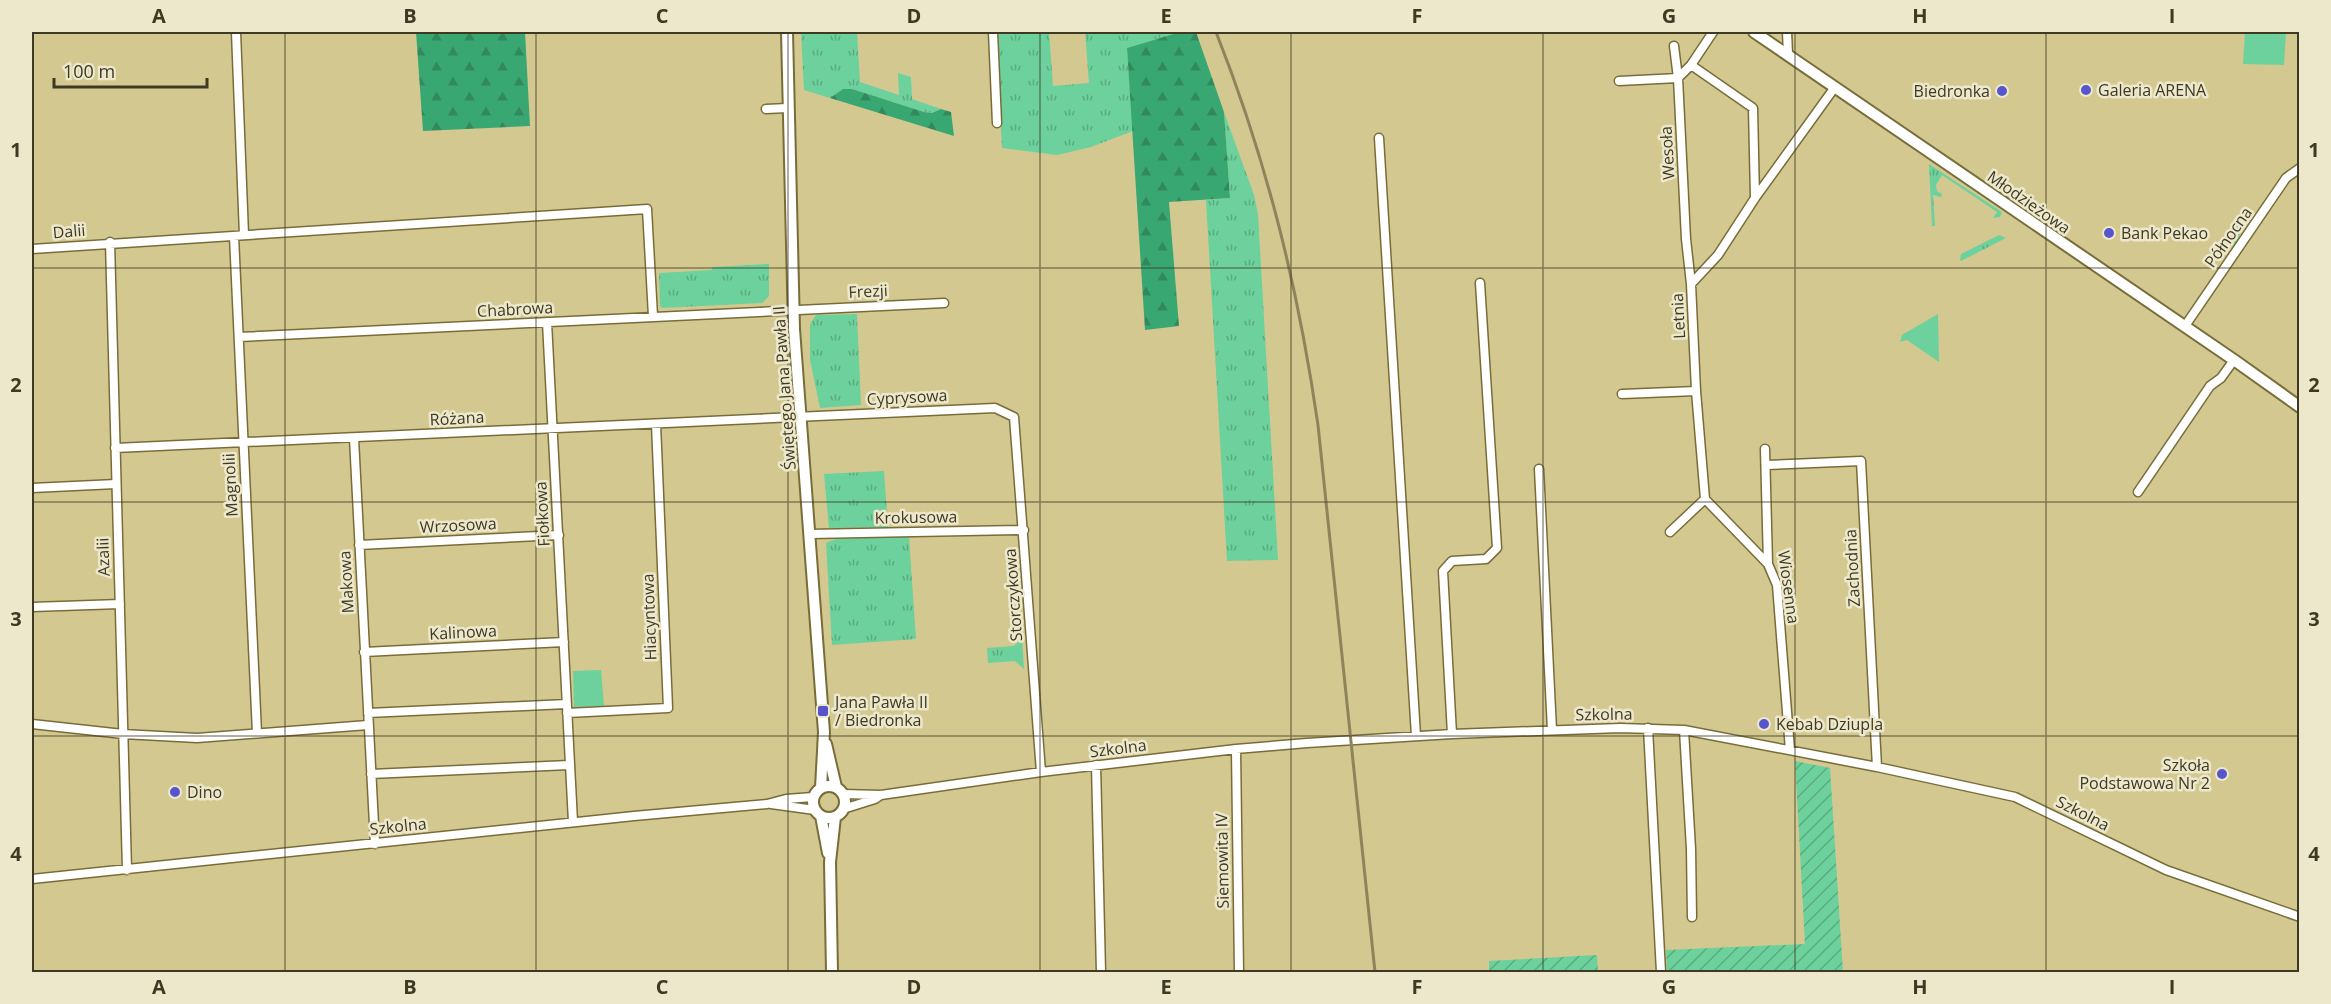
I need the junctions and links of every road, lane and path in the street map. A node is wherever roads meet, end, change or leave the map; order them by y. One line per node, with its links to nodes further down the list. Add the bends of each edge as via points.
1 (236, 32): 19 (street)
2 (787, 32): 13 (street, Świętego Jana Pawła II)
3 (993, 32): 15 (street)
4 (1713, 32): 9 (street)
5 (1754, 32): 8 (street, Młodzieżowa)
6 (1787, 32): 8 (street)
7 (1674, 46): 10 (street, Wesoła)
8 (1788, 54): 12 (street, Młodzieżowa)
9 (1691, 65): 10 (street); 18 (street, via 1752,108)
10 (1678, 78): 11 (street); 24 (street, Wesoła)
11 (1619, 81)
12 (1835, 87): 18 (street, Letnia); 29 (street, Młodzieżowa)
13 (788, 108): 14 (street); 26 (street, Świętego Jana Pawła II)
14 (766, 109)
15 (997, 123)
16 (1379, 138): 71 (street)
17 (2300, 168): 29 (street, Północna, via 2286,178)
18 (1755, 198): 24 (street, Letnia, via 1718,255)
19 (244, 235): 20 (street, Dalii); 27 (street, Dalii, via 647,209)
20 (234, 236): 21 (street, Dalii); 30 (street, Magnolii)
21 (110, 242): 22 (street, Dalii); 43 (street, Azalii)
22 (32, 249)
23 (1480, 283): 70 (street, via 1497,548 1486,558 1452,561 1443,571)
24 (1691, 284): 32 (street, Letnia)
25 (944, 303): 26 (street, Frezji)
26 (794, 310): 27 (street, Chabrowa); 37 (street, Świętego Jana Pawła II)
27 (653, 316): 28 (street, Chabrowa)
28 (547, 322): 30 (street, Chabrowa); 40 (street, Fiołkowa)
29 (2185, 326): 31 (street, Młodzieżowa)
30 (239, 337): 42 (street, Magnolii)
31 (2234, 360): 34 (street, Młodzieżowa); 49 (street, via 2210,386)
32 (1696, 391): 33 (street); 50 (street, Letnia)
33 (1622, 394)
34 (2287, 396): 35 (street, Młodzieżowa); 36 (street, Młodzieżowa)
35 (2300, 400)
36 (2300, 407)
37 (800, 417): 38 (street, Cyprysowa, via 994,408); 39 (street, Różana); 53 (street, Świętego Jana Pawła II)
38 (1014, 417): 51 (street, Storczykowa)
39 (656, 424): 40 (street, Różana); 61 (street, Hiacyntowa, via 668,708)
40 (553, 429): 41 (street, Różana); 54 (street, Fiołkowa)
41 (354, 438): 42 (street, Różana); 55 (street, Makowa)
42 (243, 442): 43 (street, Różana); 68 (street, Magnolii)
43 (115, 448): 47 (street, Azalii)
44 (1765, 449): 45 (street, Wiosenna)
45 (1766, 465): 56 (street, Wiosenna); 77 (street, Zachodnia, via 1861,461)
46 (1539, 469): 66 (street)
47 (116, 484): 48 (street); 57 (street, Azalii)
48 (32, 488)
49 (2138, 492)
50 (1705, 500): 52 (street); 56 (street)
51 (1024, 530): 53 (street, Krokusowa); 78 (street, Storczykowa)
52 (1670, 532)
53 (810, 534): 72 (street, Świętego Jana Pawła II)
54 (558, 535): 55 (street, Wrzosowa); 59 (street, Fiołkowa)
55 (359, 545): 60 (street, Makowa)
56 (1768, 564): 74 (street, Wiosenna, via 1777,585)
57 (120, 604): 58 (street); 69 (street, Azalii)
58 (32, 607)
59 (564, 642): 60 (street, Kalinowa); 61 (street, Fiołkowa)
60 (364, 652): 62 (street, Makowa)
61 (567, 709): 62 (street); 75 (street, Fiołkowa)
62 (368, 713): 64 (street, Makowa)
63 (32, 724): 69 (street)
64 (368, 725): 68 (street); 79 (street, Makowa)
65 (1648, 728): 66 (street, Szkolna); 67 (street, Szkolna); 97 (street)
66 (1552, 730): 70 (street, Szkolna)
67 (1684, 730): 74 (street, Szkolna); 92 (street)
68 (257, 733): 69 (street, via 197,738)
69 (123, 734): 90 (street, Azalii)
70 (1452, 734): 71 (street, Szkolna)
71 (1416, 736): 73 (street, Szkolna)
72 (825, 743): 80 (street, Świętego Jana Pawła II); 81 (street, Świętego Jana Pawła II)
73 (1236, 749): 76 (street, Szkolna); 96 (street, Siemowita IV)
74 (1790, 750): 77 (street, Szkolna)
75 (569, 765): 79 (street); 87 (street, Fiołkowa)
76 (1096, 765): 78 (street, Szkolna); 95 (street)
77 (1877, 767): 93 (street, Szkolna, via 2015,797 2166,870)
78 (1041, 772): 82 (street, Szkolna)
79 (371, 774): 88 (street, Makowa)
80 (821, 788): 81 (street); 83 (street)
81 (839, 791): 82 (street, Szkolna); 86 (street, via 844,804)
82 (881, 795): 86 (street, Szkolna)
83 (813, 797): 84 (street, Szkolna); 85 (street)
84 (767, 804): 85 (street, Szkolna); 87 (street, Szkolna)
85 (818, 813): 86 (street); 89 (street)
86 (839, 813): 89 (street)
87 (573, 822): 88 (street, Szkolna)
88 (375, 844): 90 (street, Szkolna)
89 (830, 862): 94 (street)
90 (127, 870): 91 (street, Szkolna)
91 (32, 879)
92 (1692, 917)
93 (2300, 917)
94 (832, 972)
95 (1101, 972)
96 (1239, 972)
97 (1661, 972)

